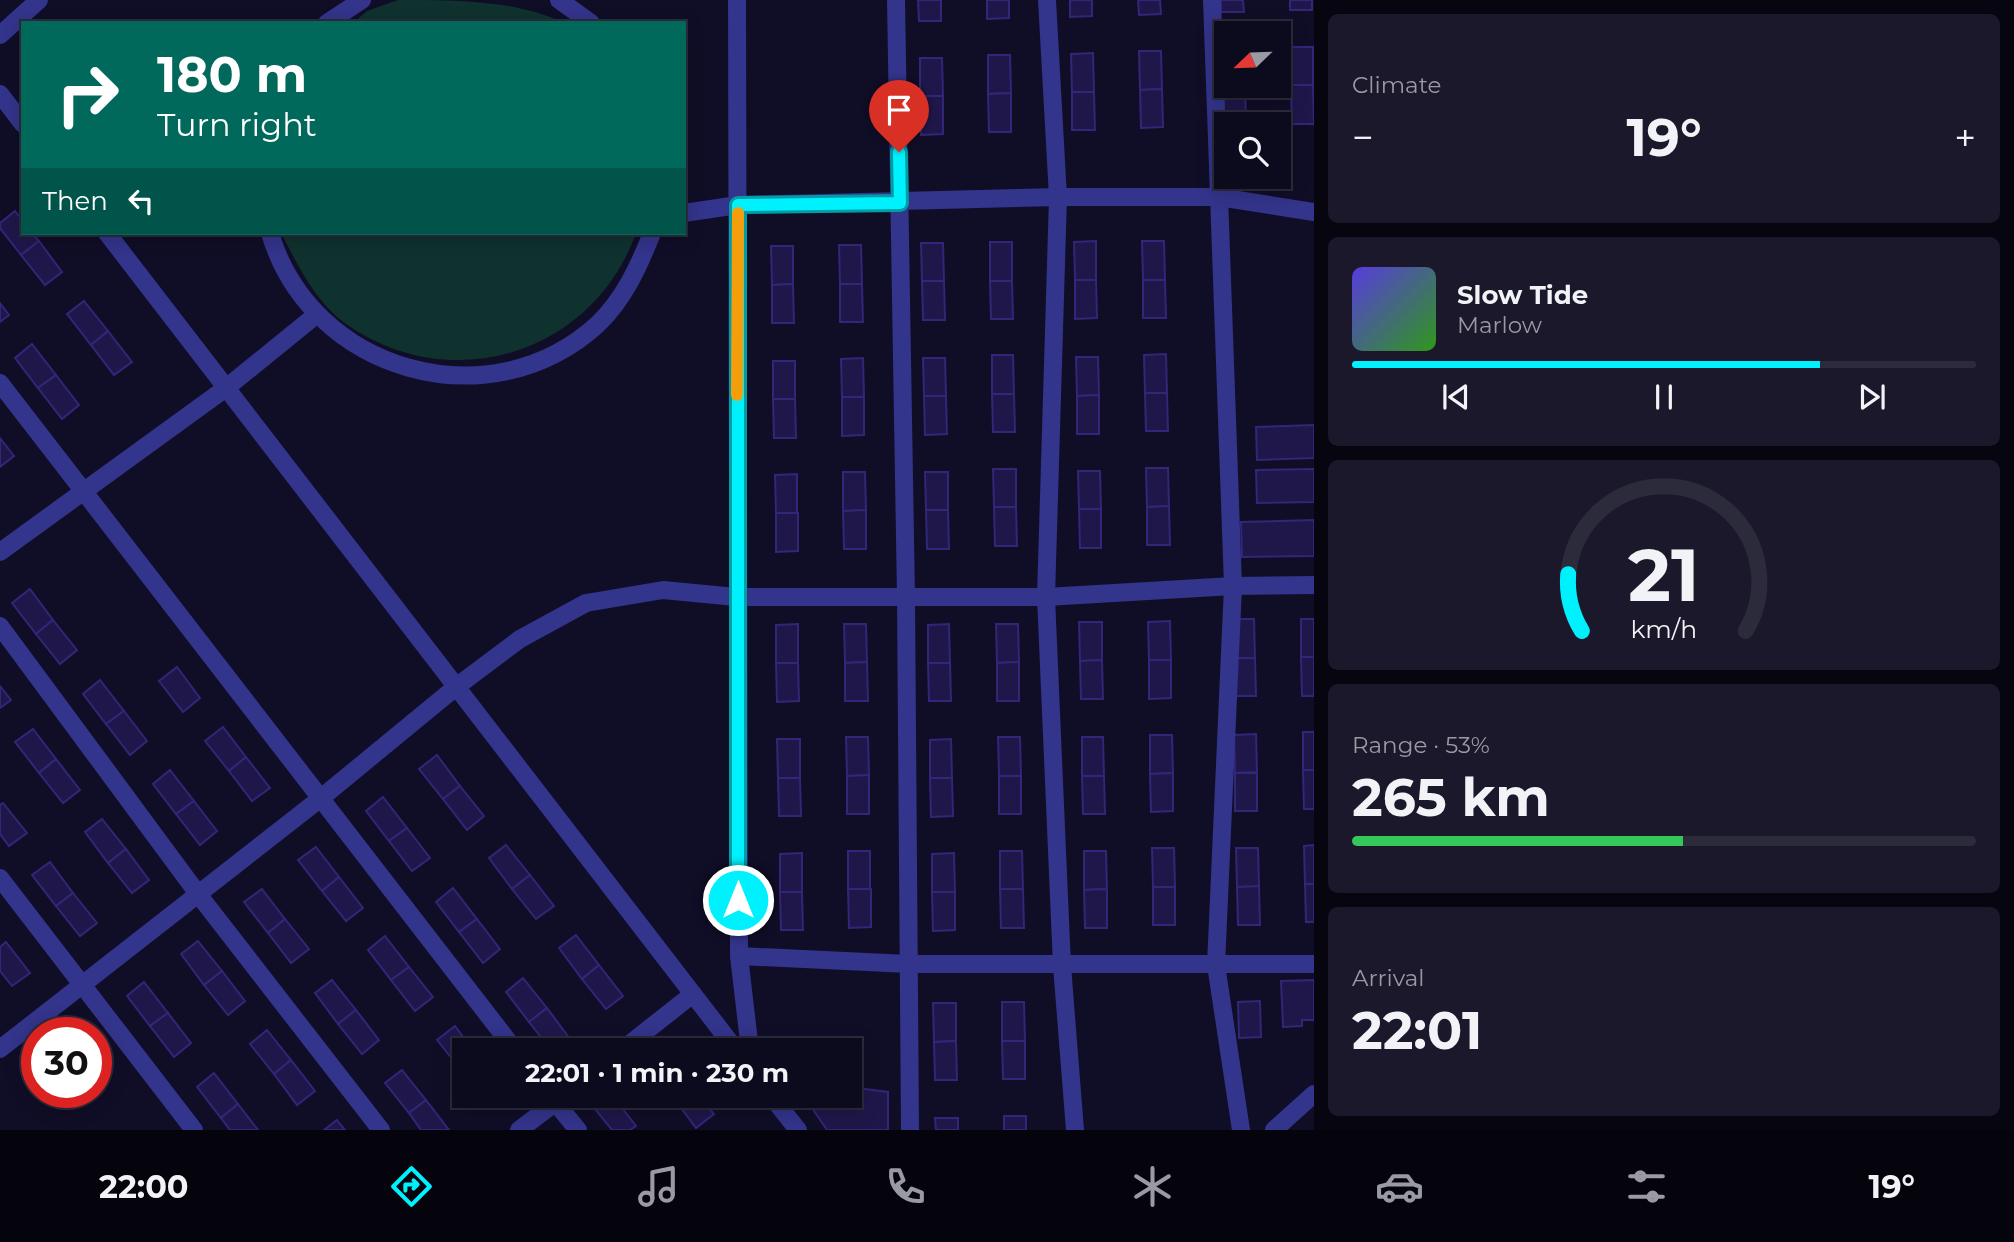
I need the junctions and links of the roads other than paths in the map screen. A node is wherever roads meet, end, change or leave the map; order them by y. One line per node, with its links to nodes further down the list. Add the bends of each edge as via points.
1 (39, 0): 10 (street)
2 (362, 0): 9 (street)
3 (559, 0): 8 (street)
4 (737, 0): 16 (street)
5 (896, 0): 15 (street)
6 (1047, 0): 13 (street)
7 (1212, 0): 14 (street)
8 (584, 12)
9 (330, 21)
10 (0, 35)
11 (0, 94): 12 (street)
12 (21, 121)
13 (1058, 197): 14 (street); 15 (street); 31 (street)
14 (1219, 197): 17 (street); 28 (street)
15 (900, 203): 16 (street); 30 (street)
16 (738, 205): 18 (street); 29 (street)
17 (1314, 212)
18 (686, 213)
19 (109, 235): 24 (street)
20 (271, 235): 22 (street, via 278,262)
21 (651, 235): 22 (street, via 636,275 598,323 546,358 486,375 424,374 365,353)
22 (316, 315): 24 (street)
23 (0, 383): 25 (street)
24 (226, 388): 25 (street); 33 (street)
25 (85, 493): 26 (street); 34 (street)
26 (0, 552)
27 (1314, 585): 28 (street)
28 (1233, 586): 31 (street); 40 (street)
29 (736, 597): 30 (street); 33 (street, via 663,590 586,603 520,639); 37 (street)
30 (906, 597): 31 (street); 38 (street)
31 (1046, 597): 41 (street)
32 (0, 626): 36 (street)
33 (456, 687): 34 (street); 43 (street)
34 (321, 798): 36 (street); 44 (street)
35 (0, 878): 42 (street)
36 (198, 894): 42 (street); 54 (street)
37 (739, 956): 38 (street); 47 (street)
38 (908, 964): 41 (street); 58 (street)
39 (1314, 964): 40 (street)
40 (1216, 965): 41 (street); 60 (street)
41 (1062, 966): 59 (street)
42 (82, 984): 48 (street); 53 (street)
43 (693, 994): 45 (street); 46 (street)
44 (506, 1038)
45 (637, 1038)
46 (727, 1038)
47 (749, 1038)
48 (0, 1049)
49 (1314, 1094): 61 (street)
50 (544, 1108): 55 (street)
51 (563, 1108): 56 (street)
52 (781, 1108): 57 (street)
53 (194, 1130)
54 (381, 1130)
55 (519, 1130)
56 (578, 1130)
57 (798, 1130)
58 (910, 1130)
59 (1075, 1130)
60 (1241, 1130)
61 (1274, 1130)

